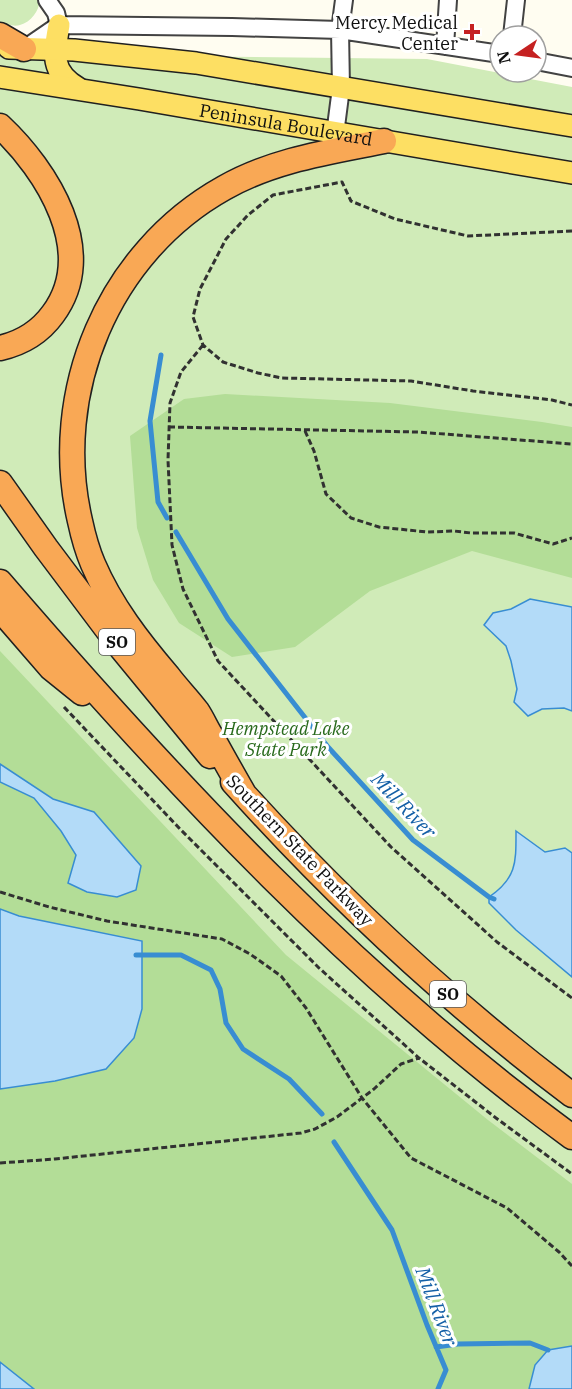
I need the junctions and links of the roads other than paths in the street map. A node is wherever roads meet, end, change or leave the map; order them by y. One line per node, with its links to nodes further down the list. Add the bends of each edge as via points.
1 (47, 0): 6 (street)
2 (344, 0): 7 (street)
3 (448, 0): 9 (street)
4 (516, 0): 5 (street)
5 (513, 24)
6 (59, 25): 7 (street); 11 (street); 12 (main road)
7 (340, 30): 9 (street); 18 (street)
8 (0, 35): 11 (highway)
9 (445, 46): 13 (street)
10 (0, 48): 11 (main road)
11 (24, 49): 12 (main road)
12 (54, 49): 17 (main road, via 58,69 68,83); 18 (main road, via 196,63)
13 (488, 52)
14 (548, 63): 15 (street)
15 (572, 68)
16 (0, 77): 17 (main road, Peninsula Boulevard)
17 (78, 88): 22 (main road, Peninsula Boulevard)
18 (341, 88): 20 (main road); 22 (street)
19 (0, 126): 24 (highway, via 43,177 59,208 71,251 68,288 51,317 27,338)
20 (572, 126)
21 (384, 141): 22 (highway); 23 (main road, Peninsula Boulevard)
22 (334, 142): 29 (highway, via 233,183 194,207 159,238 139,260 105,312 87,356 73,416 71,458 75,495 92,562 121,616 198,712)
23 (572, 172)
24 (0, 348)
25 (0, 483): 29 (highway, Southern State Parkway / SO, via 122,650)
26 (0, 582): 28 (highway, Southern State Parkway / SO)
27 (0, 609): 28 (highway, via 51,668)
28 (148, 748): 31 (highway, Southern State Parkway / SO, via 235,840 378,979 467,1056)
29 (244, 794): 30 (highway, Southern State Parkway / SO, via 376,930 471,1015)
30 (572, 1095)
31 (572, 1137)

